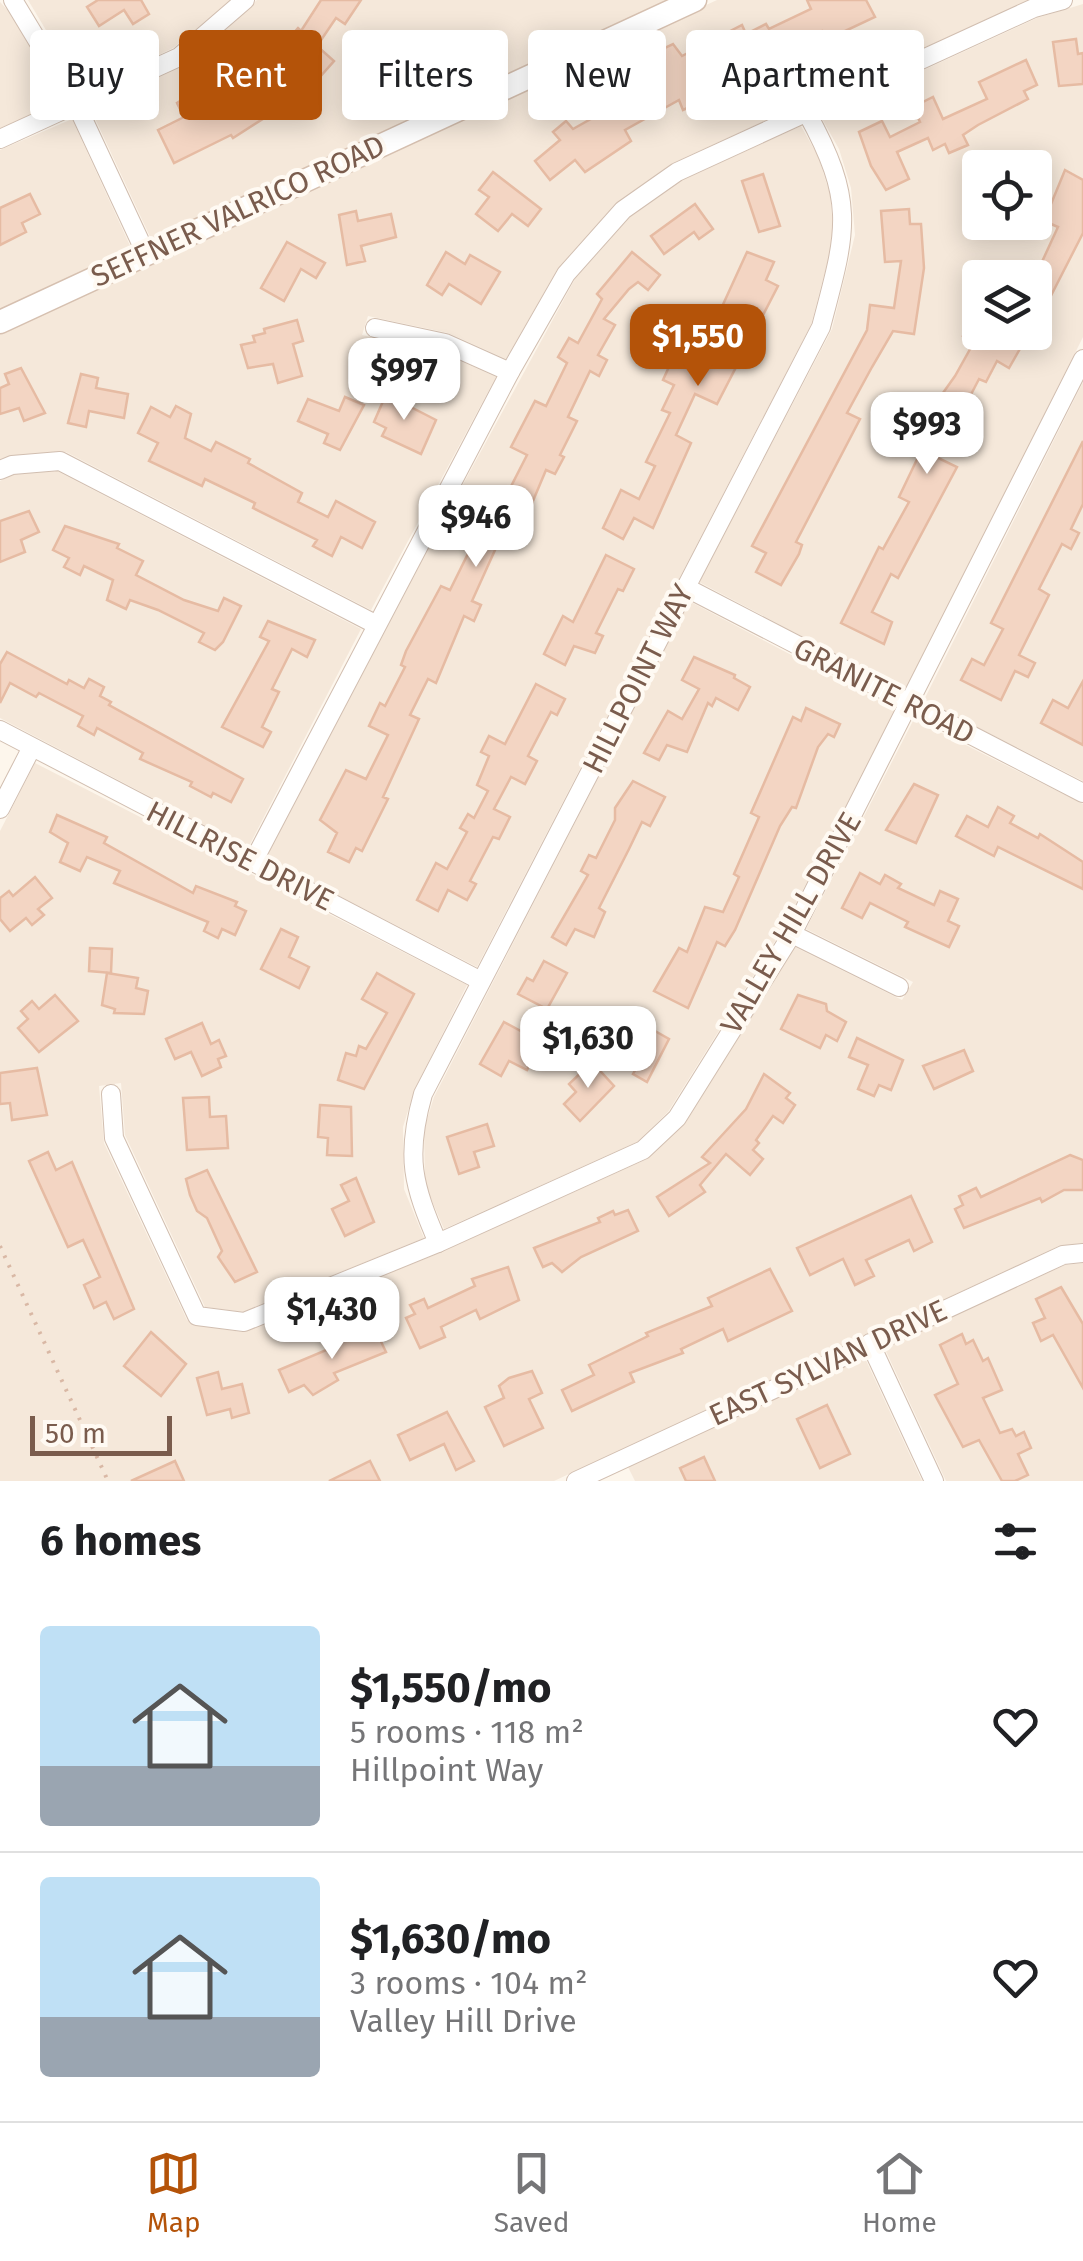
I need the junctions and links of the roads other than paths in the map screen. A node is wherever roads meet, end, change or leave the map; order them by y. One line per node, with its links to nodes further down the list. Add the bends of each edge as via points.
1 (13, 0): 5 (street)
2 (245, 0): 7 (street)
3 (694, 0): 13 (street, SEFFNER VALRICO ROAD)
4 (1063, 0): 6 (street)
5 (31, 30)
6 (924, 59)
7 (159, 67)
8 (45, 120): 12 (street)
9 (84, 120): 13 (street)
10 (791, 120): 17 (street, via 677,172 623,210 566,274)
11 (810, 120): 19 (street, HILLPOINT WAY, via 840,192 844,236 822,327)
12 (0, 139)
13 (146, 254): 14 (street, SEFFNER VALRICO ROAD)
14 (0, 322)
15 (375, 328): 17 (street, via 445,343)
16 (1083, 359): 21 (street, VALLEY HILL DRIVE)
17 (510, 372): 20 (street)
18 (0, 470): 20 (street, via 60,461)
19 (685, 587): 21 (street, GRANITE ROAD); 28 (street, HILLPOINT WAY)
20 (375, 624): 26 (street)
21 (910, 705): 24 (street, GRANITE ROAD); 27 (street, VALLEY HILL DRIVE)
22 (0, 730): 23 (street, HILLRISE DRIVE)
23 (31, 750): 25 (street); 26 (street, HILLRISE DRIVE)
24 (1083, 792)
25 (0, 809)
26 (252, 862): 28 (street, HILLRISE DRIVE)
27 (792, 934): 29 (street); 31 (street, VALLEY HILL DRIVE, via 676,1118 642,1150)
28 (481, 981): 31 (street, HILLPOINT WAY, via 423,1094 413,1129 415,1188)
29 (899, 986)
30 (111, 1094): 31 (street, VALLEY HILL DRIVE, via 114,1138 197,1316 244,1322)
31 (438, 1243)
32 (1083, 1252): 33 (street, EAST SYLVAN DRIVE, via 1063,1255)
33 (870, 1343): 34 (street, EAST SYLVAN DRIVE); 37 (street)
34 (614, 1463): 35 (street, EAST SYLVAN DRIVE); 36 (street)
35 (576, 1481)
36 (622, 1481)
37 (934, 1481)

